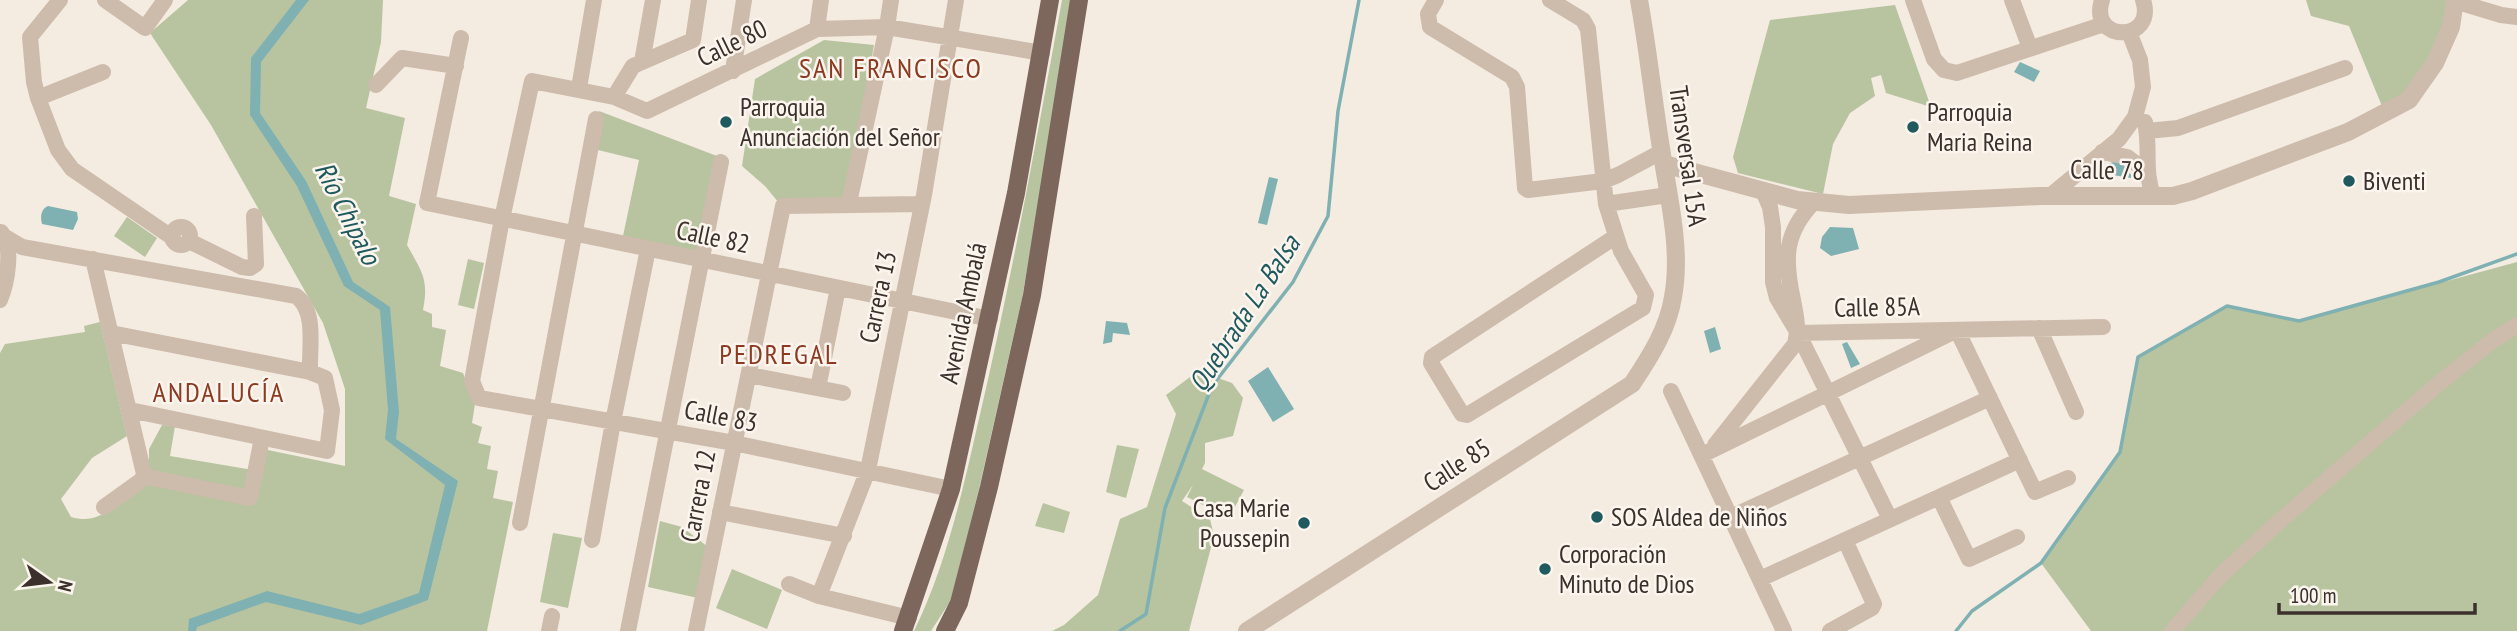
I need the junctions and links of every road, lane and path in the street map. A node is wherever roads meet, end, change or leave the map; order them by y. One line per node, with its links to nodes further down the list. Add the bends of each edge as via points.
1 (60, 0): 38 (street, via 30,37)
2 (105, 0): 3 (street, via 145,28)
3 (165, 0)
4 (594, 0): 36 (street)
5 (653, 0): 30 (street)
6 (699, 0): 30 (street, via 693,40)
7 (744, 0): 33 (street)
8 (821, 0): 24 (street)
9 (891, 0): 23 (street)
10 (956, 0): 27 (street, Carrera 13)
11 (1050, 0): 29 (main road, Avenida Ambalá)
12 (1079, 0): 116 (main road, via 1032,295 959,603)
13 (1436, 0): 47 (street, via 1428,14 1430,27 1512,76 1517,87 1525,188)
14 (1550, 0): 47 (street, via 1583,20 1588,29)
15 (1639, 0): 43 (street, Transversal 15A)
16 (1913, 0): 28 (street, via 1934,59 1944,70 1957,73)
17 (2012, 0): 28 (street)
18 (2102, 0): 22 (street, via 2099,10)
19 (2143, 0): 25 (street, via 2144,19)
20 (2455, 1): 21 (street); 51 (street, Calle 78, via 2451,27 2435,63 2409,100 2348,132 2287,156 2192,191)
21 (2517, 17)
22 (2104, 24): 25 (street, via 2115,32); 28 (street)
23 (887, 27): 24 (street, Calle 80); 27 (street, Calle 80); 52 (street)
24 (817, 29): 33 (street, Calle 80)
25 (2129, 32): 39 (street, via 2140,60)
26 (461, 38): 31 (street)
27 (949, 38): 29 (street, Calle 80); 55 (street, Carrera 13)
28 (2030, 48)
29 (1042, 53): 71 (main road, Avenida Ambalá)
30 (642, 62): 37 (street, via 633,66)
31 (456, 66): 35 (street, via 402,58); 58 (street, Calle 82, via 427,203)
32 (2345, 68): 41 (street, via 2178,128)
33 (733, 71): 37 (street, Calle 80, via 647,111)
34 (103, 72): 38 (street)
35 (376, 85)
36 (579, 88): 37 (street, Calle 80); 58 (street, Calle 80, via 532,80)
37 (614, 97)
38 (38, 98): 57 (street, via 58,150 72,169 173,238 175,230 183,228 189,232 189,241 250,268 256,264)
39 (2140, 107): 41 (street); 42 (street, via 2129,128)
40 (596, 119): 60 (street)
41 (2147, 131): 46 (street)
42 (2102, 152): 46 (street, via 2127,157); 50 (street)
43 (1662, 158): 45 (street); 48 (street, Calle 78); 49 (street, Transversal 15A)
44 (721, 162): 65 (street)
45 (1629, 169): 47 (street); 53 (street)
46 (2147, 172): 51 (street)
47 (1603, 181): 56 (street)
48 (1763, 191): 54 (street, Calle 78); 62 (street)
49 (1668, 195): 53 (street); 70 (street, Transversal 15A, via 1675,277)
50 (2050, 196): 51 (street, Calle 78); 54 (street, Calle 78, via 1849,205)
51 (2154, 197)
52 (850, 198)
53 (1637, 199): 56 (street)
54 (1814, 202): 62 (street)
55 (922, 204): 66 (street, Carrera 12, via 783,206); 69 (street, Carrera 13)
56 (1606, 204): 61 (street)
57 (254, 216)
58 (502, 219): 60 (street, Calle 82); 86 (street, Calle 83, via 472,380 480,398)
59 (3, 233): 64 (street, via 22,247); 68 (street, via 8,269)
60 (574, 234): 63 (street, Calle 82); 86 (street)
61 (1615, 237): 61 (street, via 1646,295 1643,308 1462,415 1431,363 1432,357)
62 (1781, 240): 77 (street, via 1773,282)
63 (648, 249): 65 (street, Calle 82); 88 (street)
64 (93, 259): 76 (street); 78 (street, via 296,296 309,311)
65 (702, 260): 66 (street, Calle 82); 89 (street)
66 (769, 274): 67 (street, Calle 82); 79 (street, Carrera 12)
67 (838, 288): 69 (street, Calle 82); 80 (street)
68 (0, 300)
69 (901, 301): 71 (street, Calle 82); 95 (street, Carrera 13)
70 (1668, 318): 117 (street, Calle 85, via 1632,384)
71 (990, 319): 98 (main road, Avenida Ambalá)
72 (2517, 325): 120 (street, via 2438,384 2281,520 2221,575)
73 (2103, 327): 74 (street, Calle 85A)
74 (2039, 328): 75 (street, Calle 85A); 87 (street)
75 (1957, 330): 77 (street, Calle 85A); 83 (street); 84 (street)
76 (111, 333): 78 (street); 85 (street)
77 (1798, 333): 83 (street); 92 (street, Calle 85A, via 1795,344)
78 (310, 372): 90 (street, via 325,377 332,410 327,451)
79 (749, 374): 80 (street); 91 (street, Carrera 12)
80 (818, 388): 82 (street)
81 (1671, 391): 92 (street)
82 (843, 393)
83 (1828, 393): 92 (street); 93 (street)
84 (1990, 398): 93 (street); 94 (street)
85 (130, 410): 90 (street); 96 (street)
86 (541, 410): 88 (street, Calle 83); 104 (street)
87 (2076, 412)
88 (613, 422): 89 (street, Calle 83); 107 (street)
89 (668, 431): 91 (street, Calle 83); 114 (street)
90 (262, 438): 96 (street, via 250,498)
91 (734, 443): 95 (street, Calle 83); 101 (street, Carrera 12)
92 (1707, 452): 102 (street)
93 (1860, 458): 102 (street); 103 (street)
94 (2020, 460): 97 (street, via 2035,492); 99 (street)
95 (868, 470): 98 (street, Calle 83); 105 (street, Carrera 13)
96 (144, 477): 100 (street)
97 (2068, 478)
98 (951, 489): 112 (main road, Avenida Ambalá)
99 (1939, 497): 103 (street); 106 (street, via 1969,559)
100 (104, 507)
101 (720, 512): 105 (street); 115 (street, Carrera 12)
102 (1731, 517): 109 (street)
103 (1890, 519): 108 (street)
104 (520, 523)
105 (844, 536): 111 (street, Carrera 13)
106 (2017, 537)
107 (592, 540)
108 (1845, 540): 109 (street); 113 (street, via 1873,599 1872,608)
109 (1760, 579): 118 (street)
110 (789, 584): 111 (street)
111 (819, 596): 112 (street)
112 (906, 625)
113 (1853, 626): 119 (street)
114 (628, 631)
115 (696, 631)
116 (945, 631)
117 (1247, 631)
118 (1784, 631)
119 (1830, 631)
120 (2172, 631)

